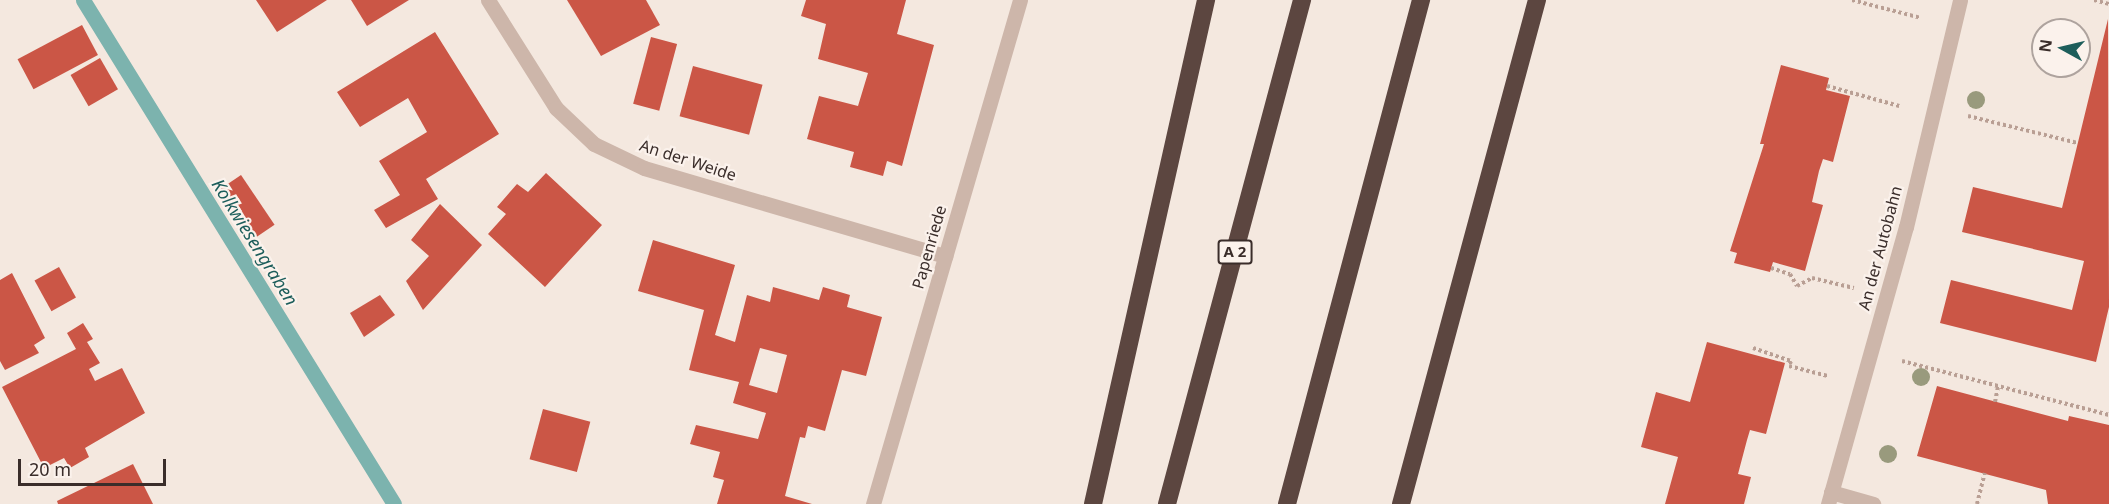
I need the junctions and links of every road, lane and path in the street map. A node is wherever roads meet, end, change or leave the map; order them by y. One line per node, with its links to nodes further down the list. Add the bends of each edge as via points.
1 (488, 0): 16 (street, An der Weide, via 556,108 594,144 644,168)
2 (1020, 0): 16 (street, Papenriede)
3 (1206, 0): 28 (highway)
4 (1302, 0): 29 (highway, A 2)
5 (1421, 0): 30 (highway)
6 (1538, 0): 31 (highway)
7 (1852, 0): 11 (path)
8 (1960, 0): 26 (street, An der Autobahn, via 1906,227)
9 (2094, 0): 10 (path)
10 (2109, 4)
11 (1925, 19)
12 (1827, 86): 13 (path)
13 (1903, 107)
14 (1956, 113): 15 (path)
15 (2078, 143)
16 (945, 256): 27 (street, Papenriede)
17 (1771, 268): 18 (path, via 1790,273 1797,286 1812,278)
18 (1855, 288)
19 (1753, 348): 21 (path, via 1791,361 1790,366)
20 (1893, 358): 22 (path)
21 (1831, 377)
22 (1998, 386): 23 (path); 24 (path)
23 (1995, 402)
24 (2109, 415)
25 (1984, 473): 33 (path)
26 (1829, 498): 32 (street)
27 (873, 504)
28 (1093, 504)
29 (1167, 504)
30 (1287, 504)
31 (1401, 504)
32 (1873, 504)
33 (1977, 504)

